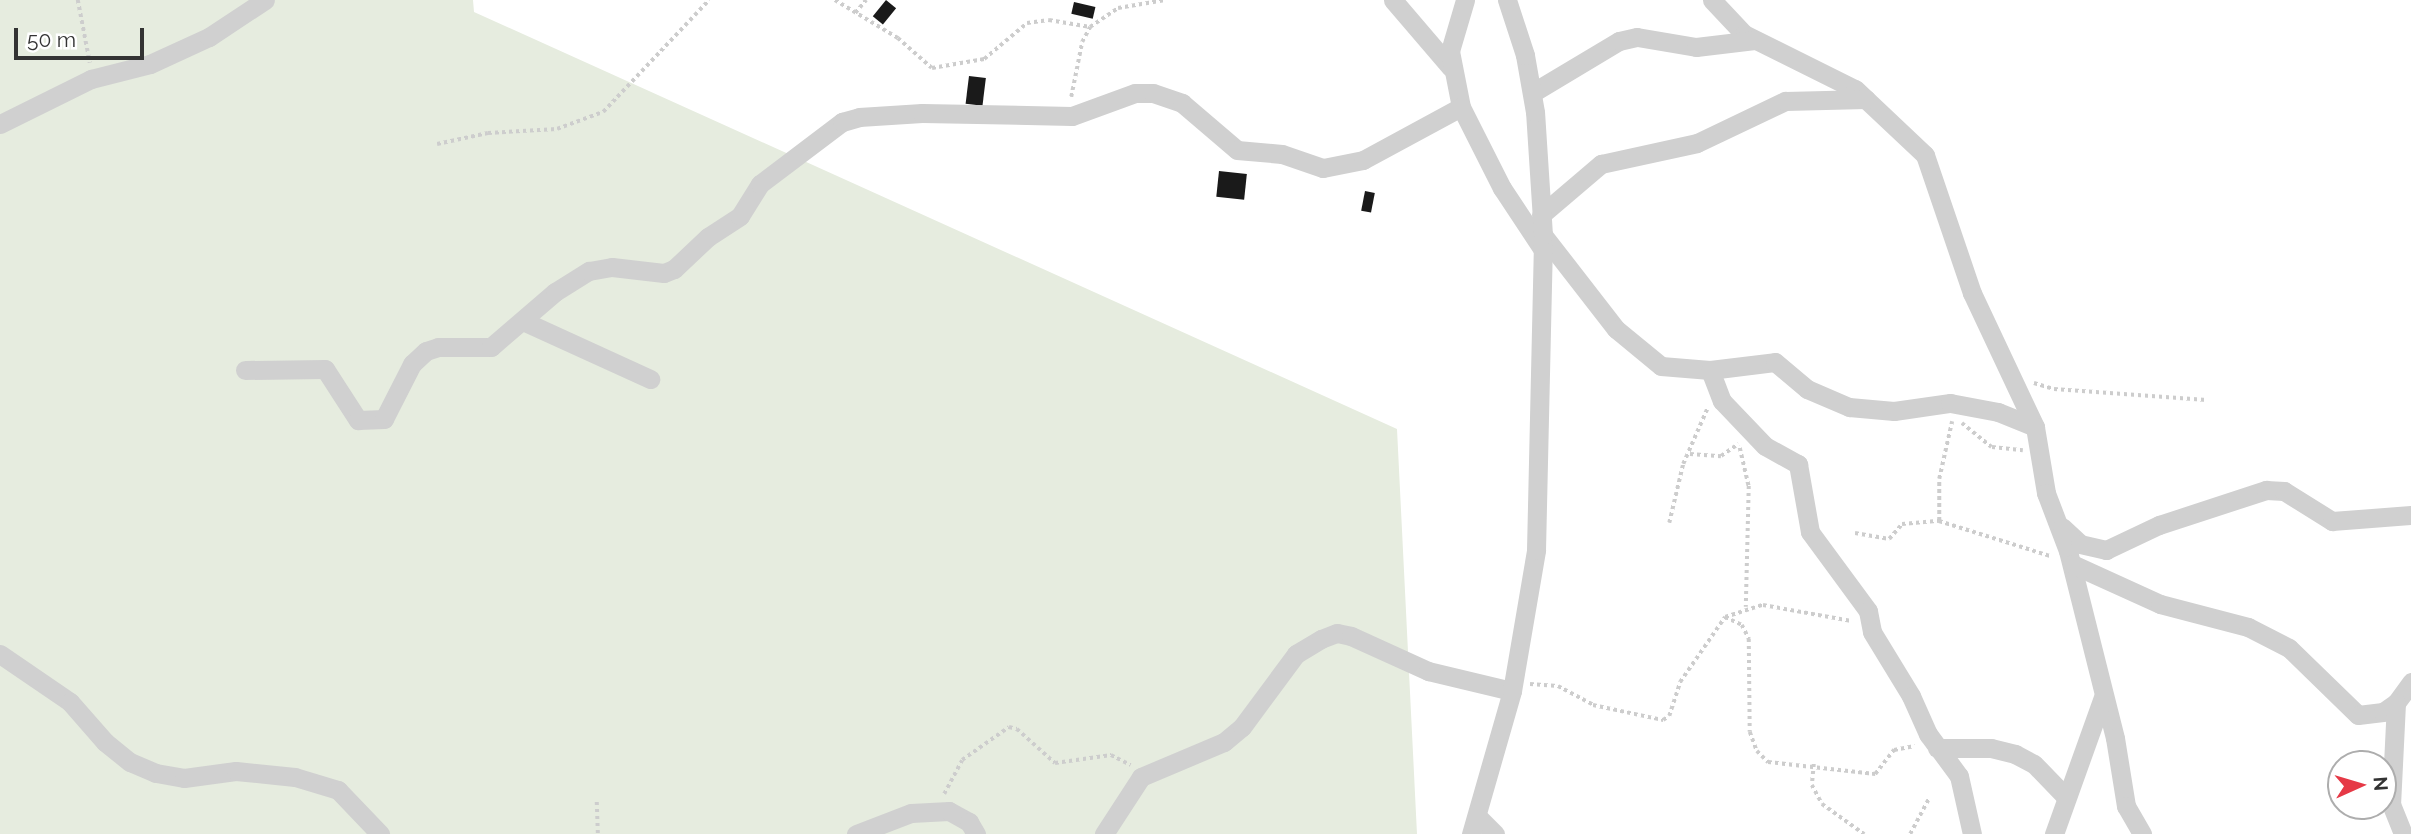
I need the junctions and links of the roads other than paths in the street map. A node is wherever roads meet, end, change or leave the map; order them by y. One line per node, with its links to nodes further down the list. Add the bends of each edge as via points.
1 (265, 0): 11 (street, via 240,20 150,64 90,79)
2 (1394, 0): 7 (street)
3 (1465, 0): 7 (street, via 1454,28)
4 (1507, 0): 8 (street)
5 (1717, 2): 6 (street)
6 (1755, 40): 8 (street, via 1696,47 1637,37 1619,41); 9 (street)
7 (1451, 68): 10 (street)
8 (1532, 93): 12 (street)
9 (1867, 99): 12 (street, via 1786,101 1697,143 1601,164); 18 (street, via 1925,155 1972,293)
10 (1461, 107): 13 (street, via 1502,188); 14 (street, via 1363,160 1323,168 1282,154 1237,150 1182,103 1153,93 1135,93 1067,116 922,113 842,122 760,184 740,216 708,237 682,264 664,272 612,267 589,271 555,292)
11 (0, 124)
12 (1541, 215): 13 (street)
13 (1543, 243): 15 (street, via 1645,357 1661,366); 24 (street, via 1536,550)
14 (523, 321): 16 (street, via 491,347 426,351 412,364 388,415 378,421 358,420 326,369); 17 (street)
15 (1710, 369): 18 (street, via 1774,362 1818,394 1868,410 1998,412); 27 (street, via 1717,393 1745,436 1796,461 1810,532 1868,611 1875,635)
16 (245, 370)
17 (650, 379)
18 (2035, 427): 20 (street, via 2046,493)
19 (2411, 515): 20 (street, via 2332,521 2284,491 2266,489 2159,525 2106,550 2080,544)
20 (2058, 524): 21 (street)
21 (2071, 565): 25 (street); 26 (street, via 2119,590 2259,632 2289,648 2352,712 2365,716)
22 (0, 654): 31 (street, via 70,702 105,742 130,762 184,778 236,771 295,777 338,790)
23 (2411, 682): 26 (street)
24 (1513, 687): 29 (street); 34 (street, via 1428,671 1337,634 1296,654 1242,727 1224,742 1154,768 1128,791)
25 (2103, 696): 28 (street); 30 (street)
26 (2396, 703): 38 (street, via 2391,804)
27 (1937, 748): 28 (street, via 1991,748 2015,754 2034,764); 36 (street, via 1959,775)
28 (2066, 797): 37 (street)
29 (1474, 825): 35 (street)
30 (2138, 832)
31 (380, 834)
32 (856, 834): 33 (street, via 897,816 942,811 957,814)
33 (976, 834)
34 (1104, 834)
35 (1495, 834)
36 (1972, 834)
37 (2054, 834)
38 (2403, 834)

